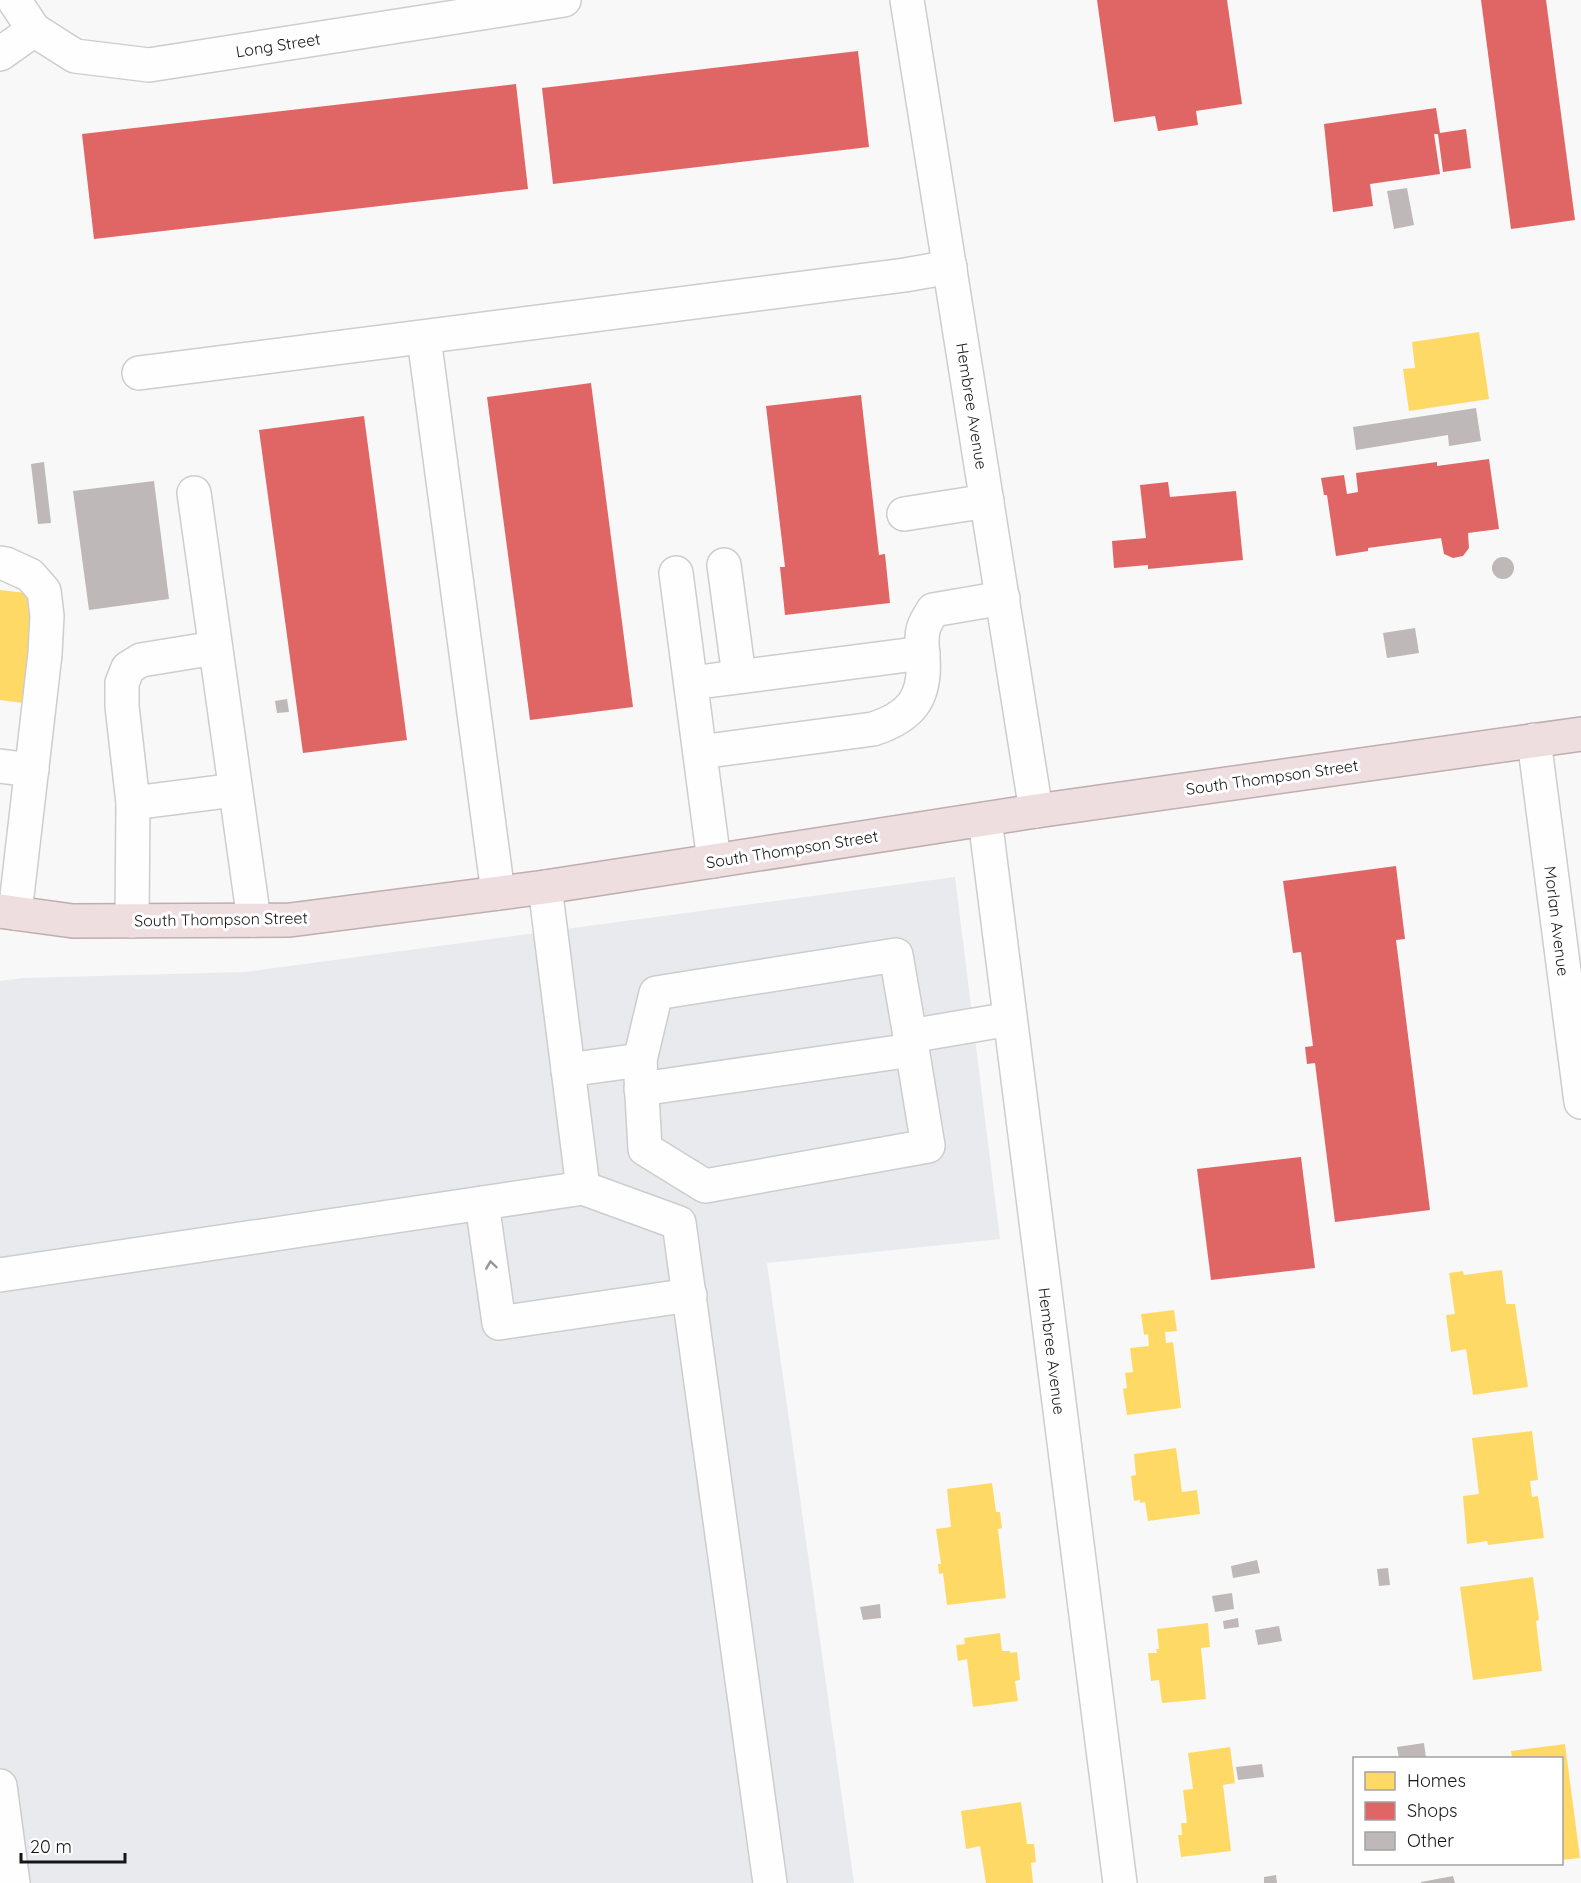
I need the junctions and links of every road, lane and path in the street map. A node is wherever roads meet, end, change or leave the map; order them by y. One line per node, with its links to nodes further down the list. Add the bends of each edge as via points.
1 (14, 0): 4 (street, Long Street)
2 (564, 0): 4 (street, Long Street, via 149,65 75,56)
3 (907, 0): 6 (street, Hembree Avenue)
4 (34, 30): 5 (street)
5 (0, 54)
6 (950, 267): 7 (street); 10 (street, Hembree Avenue)
7 (424, 338): 8 (street); 30 (street)
8 (139, 374)
9 (194, 493): 16 (street)
10 (987, 501): 11 (street); 15 (street, Hembree Avenue)
11 (904, 514)
12 (0, 563): 23 (street, via 30,575 44,591 47,616 45,654)
13 (724, 565): 18 (street)
14 (676, 573): 19 (street)
15 (1003, 598): 17 (street, via 933,610 925,623); 26 (street, Hembree Avenue)
16 (215, 648): 24 (street); 25 (street, via 141,660 128,668 122,682 122,706)
17 (923, 653): 18 (street); 22 (street, via 924,680 919,695 908,712 891,723 873,729)
18 (739, 676): 19 (street)
19 (691, 682): 22 (street)
20 (1581, 734): 21 (highway, South Thompson Street)
21 (1534, 740): 26 (highway, South Thompson Street); 38 (street, Morlan Avenue)
22 (700, 752): 28 (street)
23 (16, 768): 31 (street)
24 (235, 790): 25 (street); 32 (street)
25 (133, 802): 33 (street)
26 (1036, 811): 27 (highway, South Thompson Street)
27 (984, 819): 28 (highway, South Thompson Street); 34 (street, Hembree Avenue)
28 (714, 861): 29 (highway, South Thompson Street)
29 (545, 886): 30 (highway, South Thompson Street); 36 (street)
30 (498, 893): 32 (highway, South Thompson Street, via 290,920)
31 (5, 919): 33 (highway, South Thompson Street)
32 (254, 920): 33 (highway, South Thompson Street)
33 (132, 921)
34 (1010, 1019): 35 (street); 46 (street, Hembree Avenue)
35 (911, 1043): 37 (street); 37 (street, via 896,955 656,993); 37 (street, via 928,1146 705,1186 645,1149)
36 (568, 1070): 37 (street); 39 (street)
37 (640, 1074)
38 (1581, 1102)
39 (583, 1188): 40 (street); 42 (street, via 680,1223)
40 (482, 1203): 41 (street); 42 (street, one-way to 40, via 499,1323)
41 (0, 1275)
42 (690, 1295): 45 (street)
43 (0, 1786): 44 (street)
44 (13, 1883)
45 (770, 1883)
46 (1120, 1883)

